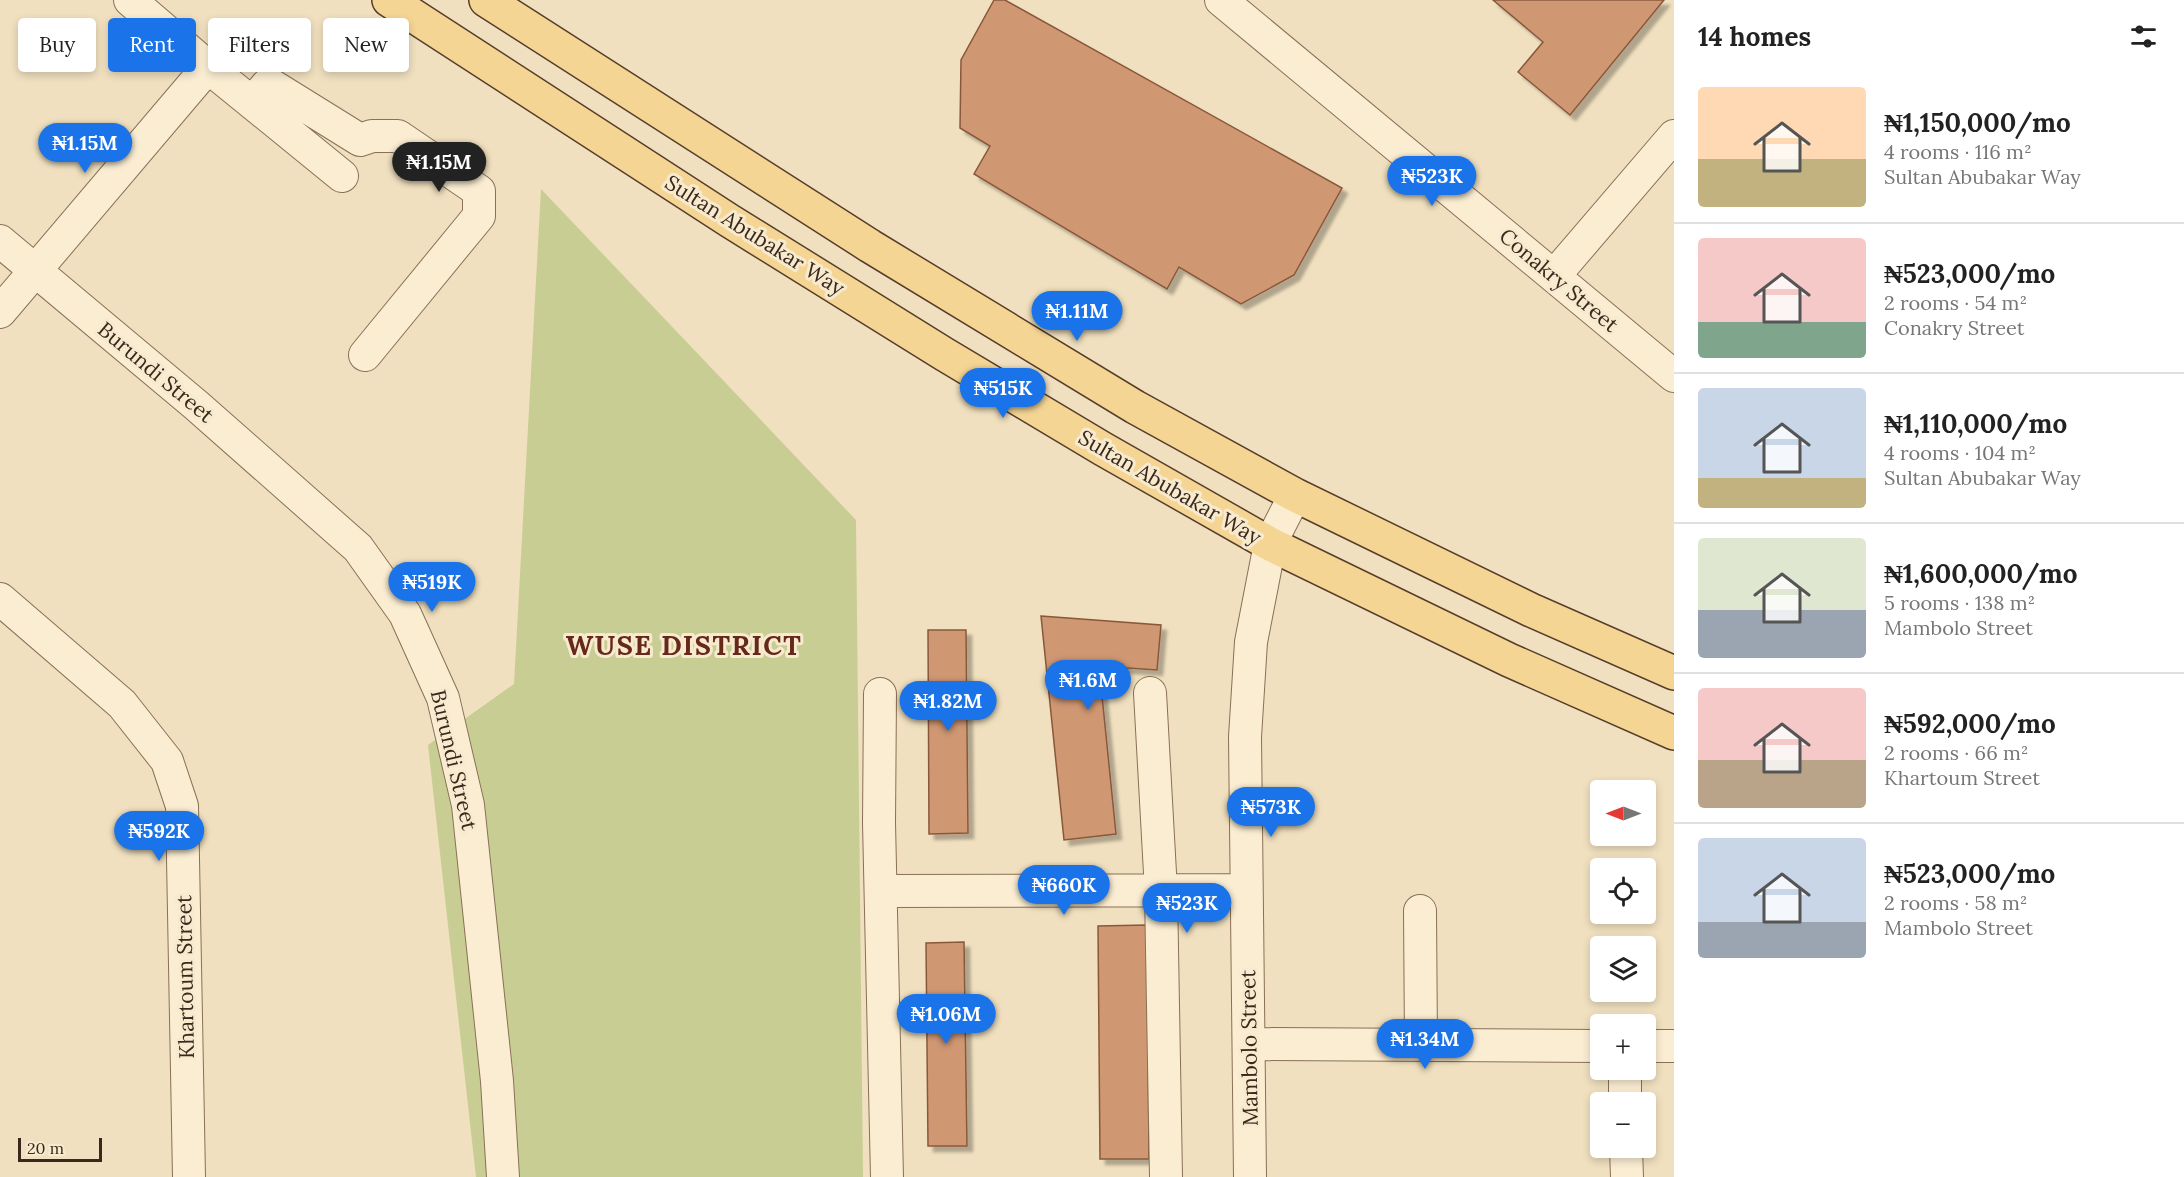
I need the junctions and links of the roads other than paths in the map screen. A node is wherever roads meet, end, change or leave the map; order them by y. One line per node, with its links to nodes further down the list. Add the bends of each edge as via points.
1 (130, 0): 5 (street)
2 (389, 0): 17 (main road, Sultan Abubakar Way, via 944,354)
3 (486, 0): 16 (main road, via 870,246 1135,406)
4 (1221, 0): 12 (street, Conakry Street)
5 (208, 67): 11 (street)
6 (214, 72): 7 (street)
7 (252, 103): 9 (street); 14 (street, via 267,85 273,86 360,140 398,136 480,191 479,216)
8 (1674, 136): 12 (street)
9 (342, 176)
10 (0, 241): 11 (street, Burundi Street)
11 (35, 271): 13 (street); 34 (street, Burundi Street, via 196,405 358,548 405,614 443,698 468,805)
12 (1554, 276): 15 (street, Conakry Street)
13 (0, 312)
14 (365, 355)
15 (1674, 376)
16 (1295, 495): 17 (street, Mambolo Street); 19 (main road, via 1531,610)
17 (1270, 544): 22 (main road, Sultan Abubakar Way, via 1509,660); 23 (street, Mambolo Street, via 1251,642 1245,737)
18 (0, 599): 33 (street, Khartoum Street, via 122,704 167,762 183,806)
19 (1674, 673)
20 (1150, 693): 25 (street)
21 (880, 694): 24 (street)
22 (1674, 733)
23 (1246, 890): 25 (street); 27 (street, Mambolo Street)
24 (882, 891): 25 (street); 35 (street)
25 (1161, 891): 36 (street)
26 (1420, 911): 28 (street)
27 (1250, 1044): 28 (street); 37 (street, Mambolo Street)
28 (1421, 1045): 29 (street)
29 (1590, 1046)
30 (1656, 1046): 31 (street)
31 (1674, 1046)
32 (1626, 1158): 38 (street)
33 (189, 1177)
34 (503, 1177)
35 (887, 1177)
36 (1166, 1177)
37 (1250, 1177)
38 (1627, 1177)

